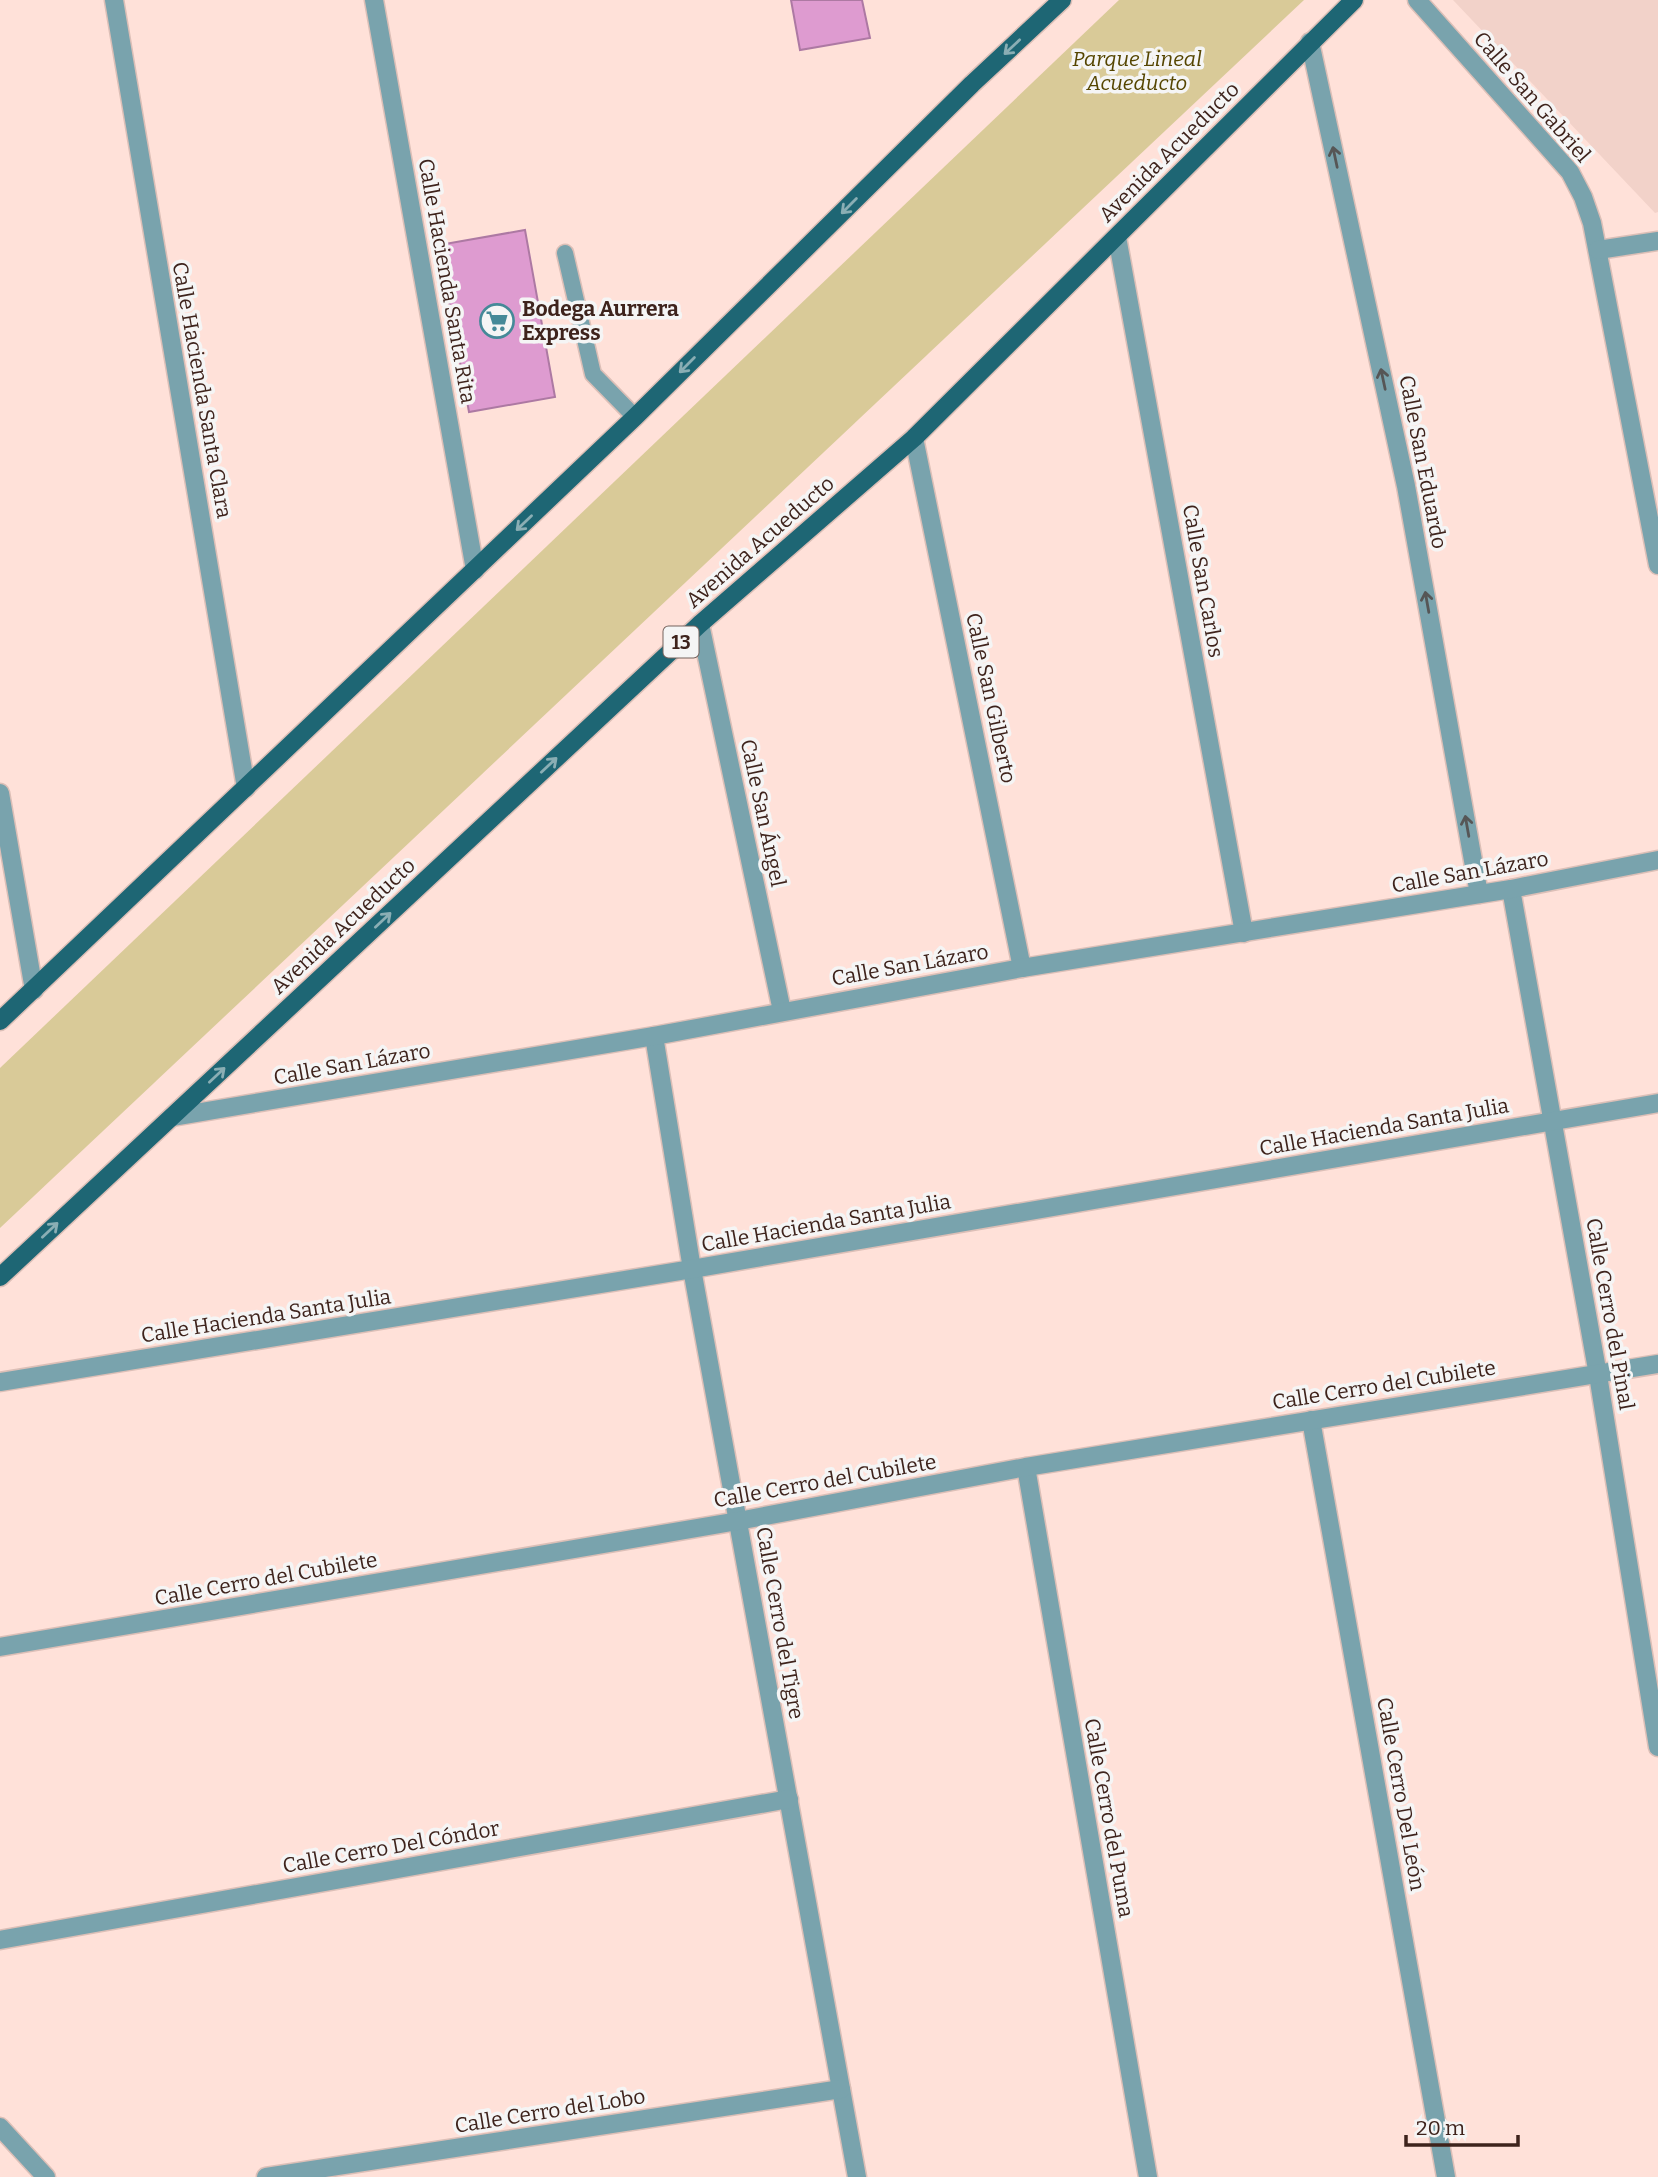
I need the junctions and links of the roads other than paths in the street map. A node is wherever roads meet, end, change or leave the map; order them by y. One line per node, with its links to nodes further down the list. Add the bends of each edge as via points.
1 (114, 0): 16 (street, Calle Hacienda Santa Clara)
2 (373, 0): 14 (street, Calle Hacienda Santa Rita)
3 (1062, 0): 11 (main road, one-way to 11)
4 (1354, 0): 6 (main road, Avenida Acueducto / 13)
5 (1417, 0): 9 (street, Calle San Gabriel, via 1570,172 1583,197)
6 (1310, 42): 7 (main road, Avenida Acueducto / 13); 20 (street, Calle San Eduardo, one-way to 6, via 1406,486)
7 (1117, 237): 12 (main road, Avenida Acueducto / 13); 21 (street, Calle San Carlos)
8 (1658, 241): 9 (street)
9 (1598, 250): 13 (street, Calle San Gabriel)
10 (565, 253): 11 (lane, via 593,374)
11 (635, 417): 14 (main road, one-way to 14)
12 (915, 438): 15 (main road, Avenida Acueducto / 13); 22 (street, Calle San Gilberto)
13 (1658, 565)
14 (475, 570): 16 (main road)
15 (700, 625): 24 (street, Calle San Ángel); 28 (main road, Avenida Acueducto / 13, one-way to 15)
16 (246, 788): 23 (main road)
17 (0, 793): 23 (street)
18 (1658, 860): 19 (street, Calle San Lázaro)
19 (1511, 890): 20 (street, Calle San Lázaro); 29 (street, Calle Cerro del Pinal)
20 (1479, 894): 21 (street, Calle San Lázaro)
21 (1244, 933): 22 (street, Calle San Lázaro)
22 (1023, 968): 24 (street, Calle San Lázaro)
23 (34, 990): 25 (main road)
24 (782, 1012): 26 (street, Calle San Lázaro)
25 (0, 1021)
26 (653, 1036): 28 (street, Calle San Lázaro); 30 (street, Calle Cerro del Tigre)
27 (1658, 1103): 29 (street, Calle Hacienda Santa Julia)
28 (172, 1117): 31 (main road, Avenida Acueducto / 13, one-way to 28)
29 (1553, 1121): 30 (street, Calle Hacienda Santa Julia); 33 (street, Calle Cerro del Pinal)
30 (692, 1269): 34 (street, Calle Hacienda Santa Julia); 37 (street, Calle Cerro del Tigre)
31 (0, 1277)
32 (1658, 1364): 33 (street, Calle Cerro del Cubilete)
33 (1598, 1375): 35 (street, Calle Cerro del Cubilete); 39 (street, Calle Cerro del Pinal)
34 (0, 1382)
35 (1311, 1420): 36 (street, Calle Cerro del Cubilete); 48 (street, Calle Cerro Del León)
36 (1026, 1467): 37 (street, Calle Cerro del Cubilete); 47 (street, Calle Cerro del Puma)
37 (738, 1521): 38 (street, Calle Cerro del Cubilete); 40 (street, Calle Cerro del Tigre)
38 (0, 1647)
39 (1658, 1747)
40 (789, 1799): 41 (street, Calle Cerro Del Cóndor); 42 (street, Calle Cerro del Tigre)
41 (0, 1940)
42 (841, 2089): 45 (street, Calle Cerro del Lobo); 46 (street, Calle Cerro del Tigre)
43 (0, 2127): 44 (street)
44 (46, 2177)
45 (266, 2177)
46 (857, 2177)
47 (1148, 2177)
48 (1446, 2177)

